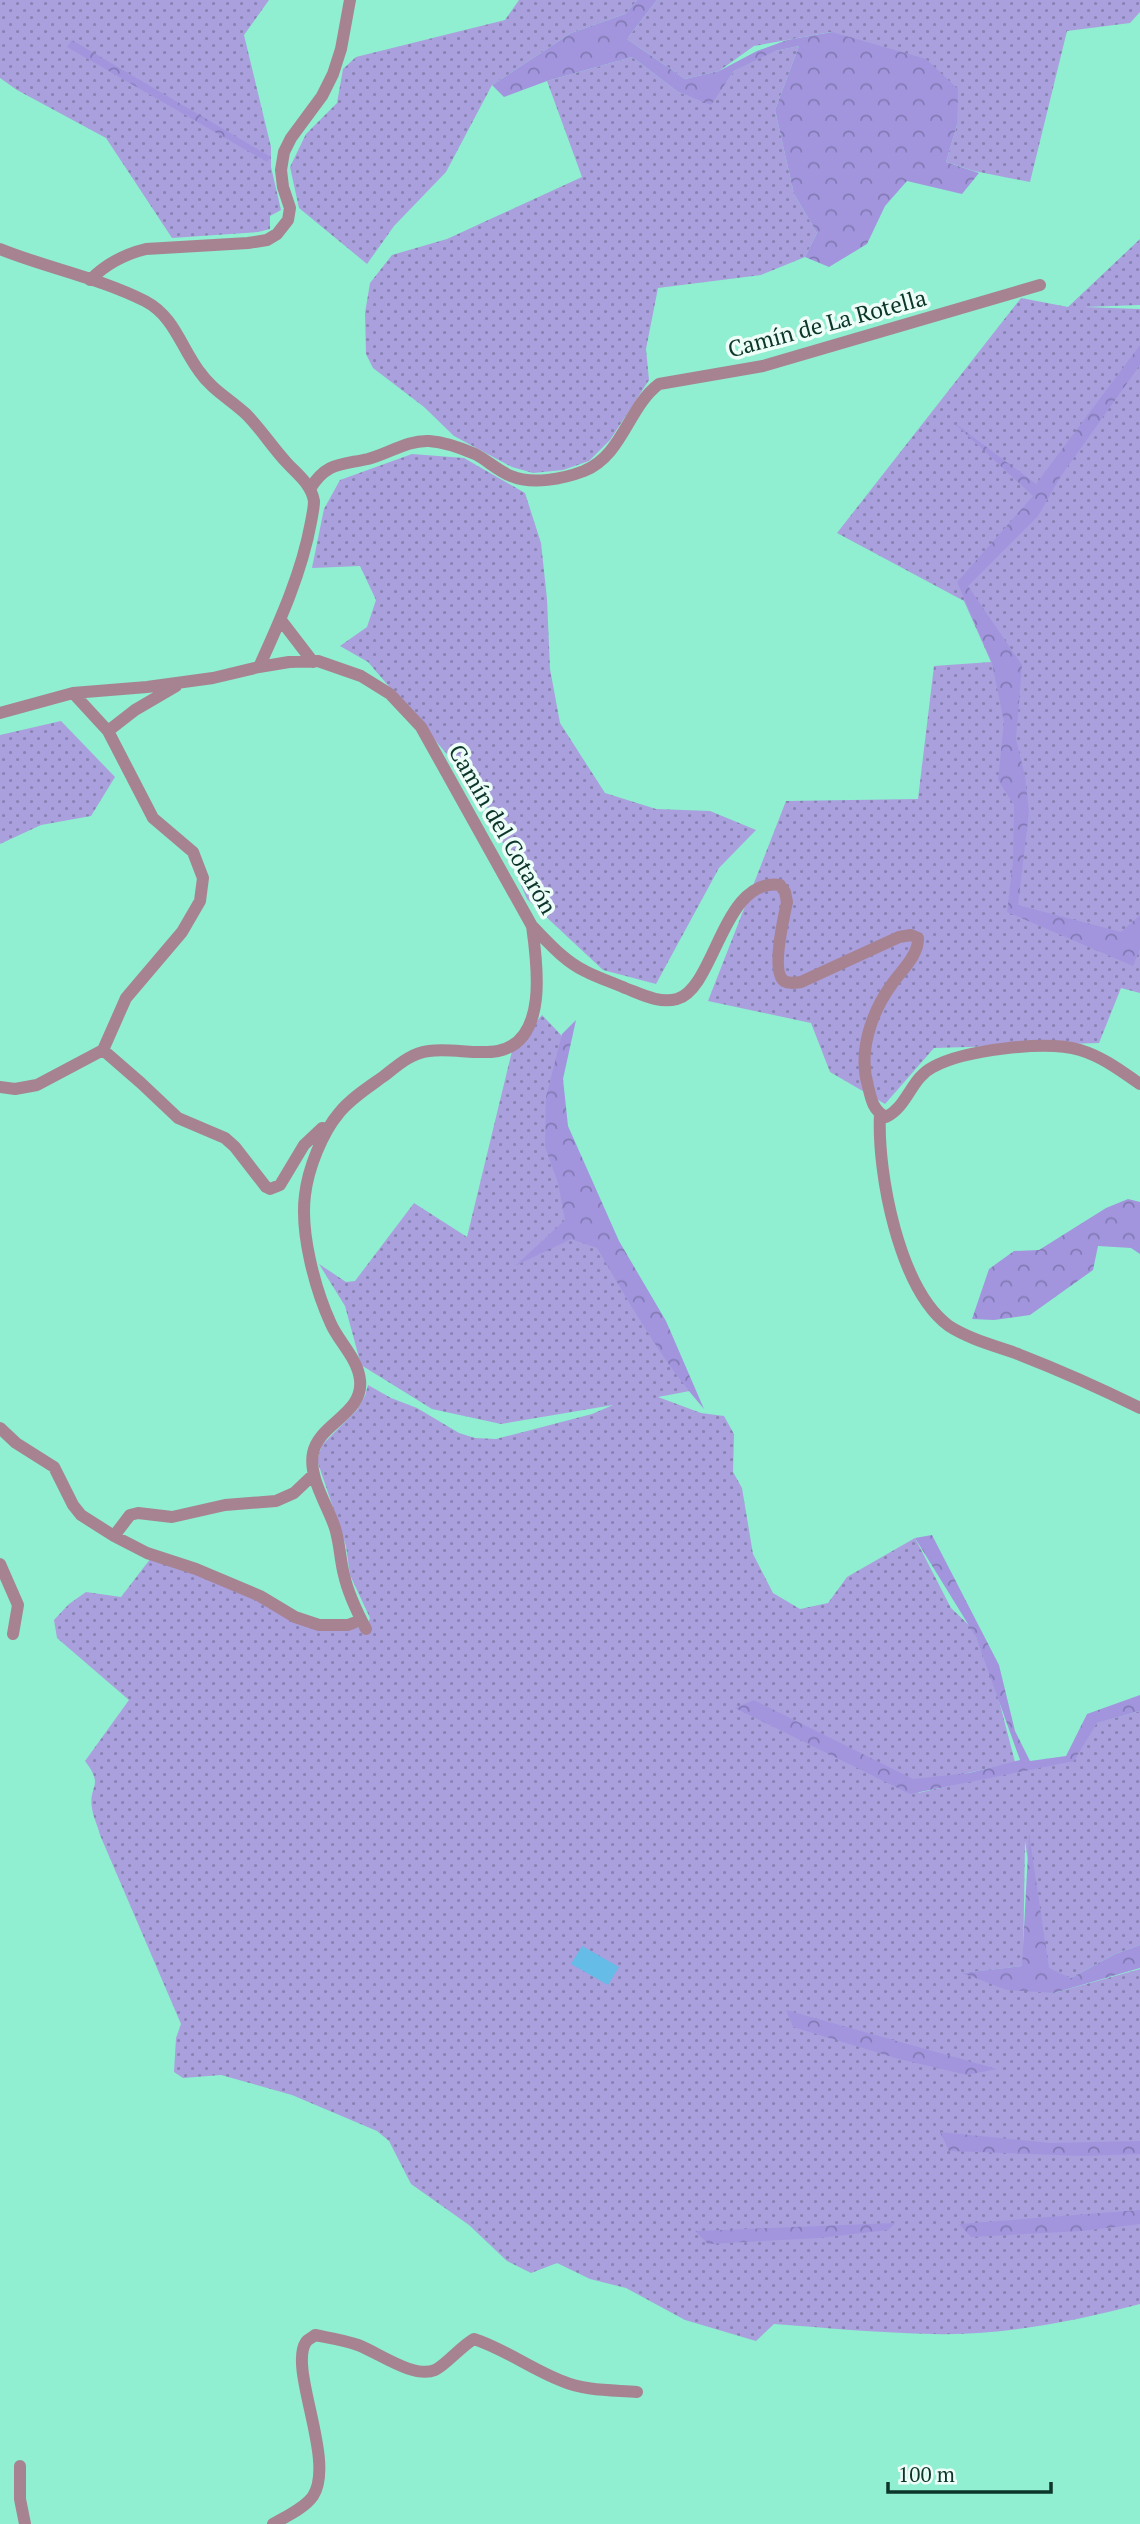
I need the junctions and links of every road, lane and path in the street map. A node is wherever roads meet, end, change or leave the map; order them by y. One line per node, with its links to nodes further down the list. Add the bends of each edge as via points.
1 (349, 0): 3 (street, via 333,74 284,152 281,170 290,208 288,220 277,234 248,243 146,249 131,253)
2 (0, 249): 3 (street)
3 (90, 280): 5 (street, via 144,301 164,315 198,370 258,426)
4 (1040, 285): 5 (street, Camín de La Rotella, via 763,366 659,384 611,451 582,471 527,480 508,475 475,454 443,443 417,441 329,467)
5 (310, 489): 6 (street, via 314,502 307,541)
6 (280, 620): 7 (street); 8 (street)
7 (313, 662): 8 (street, Camín del Cotarón); 13 (street, Camín del Cotarón, via 371,682 390,694 421,727)
8 (259, 667): 9 (street, Camín del Cotarón)
9 (184, 682): 10 (street, Camín del Cotarón); 12 (street, via 135,710)
10 (73, 694): 11 (street, Camín del Cotarón); 12 (street)
11 (0, 713)
12 (108, 732): 14 (street, via 153,818 193,852 203,878 200,901 182,932 126,998)
13 (532, 926): 17 (street, Camín del Cotarón, via 583,971 666,1000 689,993 734,910 771,884 780,885 787,902 777,965 783,981 801,982 899,937 918,938 914,954 875,1015 865,1045 864,1075); 18 (street, via 536,1005 528,1028 514,1045 498,1051 414,1054 349,1103)
14 (103, 1050): 16 (street, via 37,1085); 18 (street, via 178,1118 229,1141 270,1189 280,1185 304,1145 322,1128)
15 (1140, 1084): 17 (street, via 1104,1059 1077,1049 1047,1045 1002,1049 932,1067 894,1113)
16 (0, 1087)
17 (880, 1114): 19 (street, via 885,1190 901,1246 916,1284 939,1317 961,1332)
18 (328, 1129): 21 (street, via 305,1194 305,1228 331,1324 360,1379 359,1395 351,1408 313,1453)
19 (1140, 1408)
20 (0, 1428): 22 (street, via 54,1467 81,1515)
21 (314, 1474): 22 (street, via 294,1493 276,1501 225,1505 172,1517 130,1515); 22 (street, via 335,1529 344,1577 364,1625 319,1625)
22 (114, 1536)
23 (0, 1564): 24 (street, via 18,1605)
24 (13, 1634)
25 (637, 2392): 28 (street, via 563,2382 474,2339 437,2370 422,2373 359,2345 315,2335 306,2342 302,2358 319,2478 313,2497)
26 (20, 2466): 27 (street)
27 (24, 2524)
28 (273, 2524)

